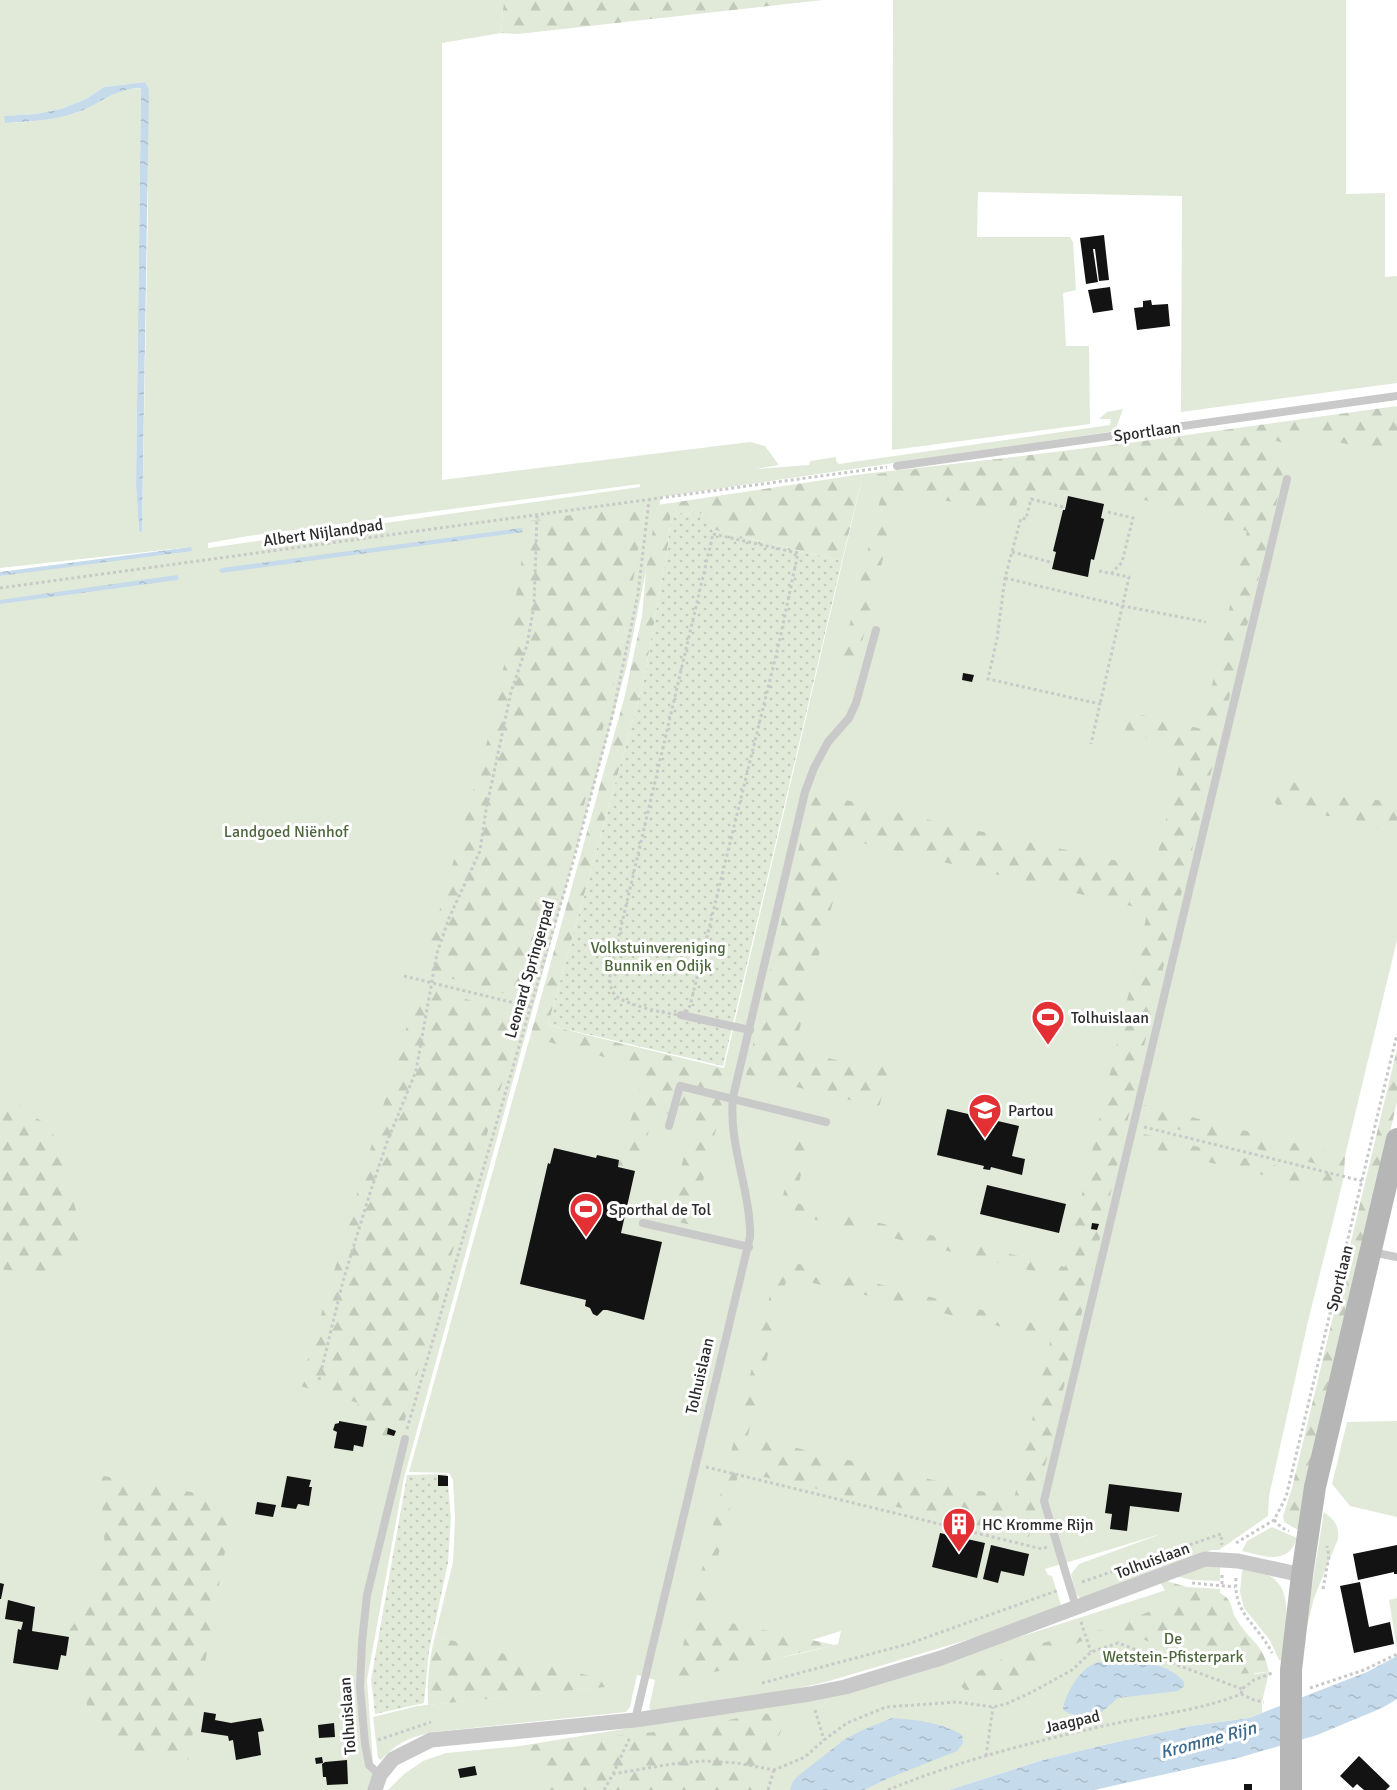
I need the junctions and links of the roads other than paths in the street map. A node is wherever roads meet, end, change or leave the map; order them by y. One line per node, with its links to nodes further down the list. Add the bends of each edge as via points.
1 (1397, 396): 2 (lane, Sportlaan)
2 (897, 466)
3 (1287, 479): 17 (lane, via 1044,1501)
4 (876, 630): 6 (lane, Tolhuislaan, via 856,703 849,718 828,742 806,792)
5 (681, 1015): 6 (lane)
6 (750, 1030): 7 (lane, Tolhuislaan)
7 (734, 1097): 8 (lane); 9 (lane, via 680,1086); 12 (lane, Tolhuislaan, via 734,1123 751,1221)
8 (826, 1122)
9 (669, 1125)
10 (1397, 1140): 13 (street, Sportlaan)
11 (643, 1223): 12 (lane)
12 (749, 1247): 18 (lane, Tolhuislaan)
13 (1370, 1252): 14 (lane); 16 (street, Sportlaan, via 1315,1487)
14 (1397, 1257)
15 (405, 1439): 19 (lane, Tolhuislaan, via 366,1595 360,1687 369,1765)
16 (1302, 1575): 17 (street, Tolhuislaan, via 1238,1561 1205,1559); 21 (street, Sportlaan, via 1291,1670)
17 (1076, 1607): 18 (street, Tolhuislaan, via 940,1658 845,1686)
18 (636, 1720): 19 (street, Tolhuislaan, via 431,1740 393,1759)
19 (380, 1775): 20 (street, Tolhuislaan)
20 (375, 1790)
21 (1291, 1790)

